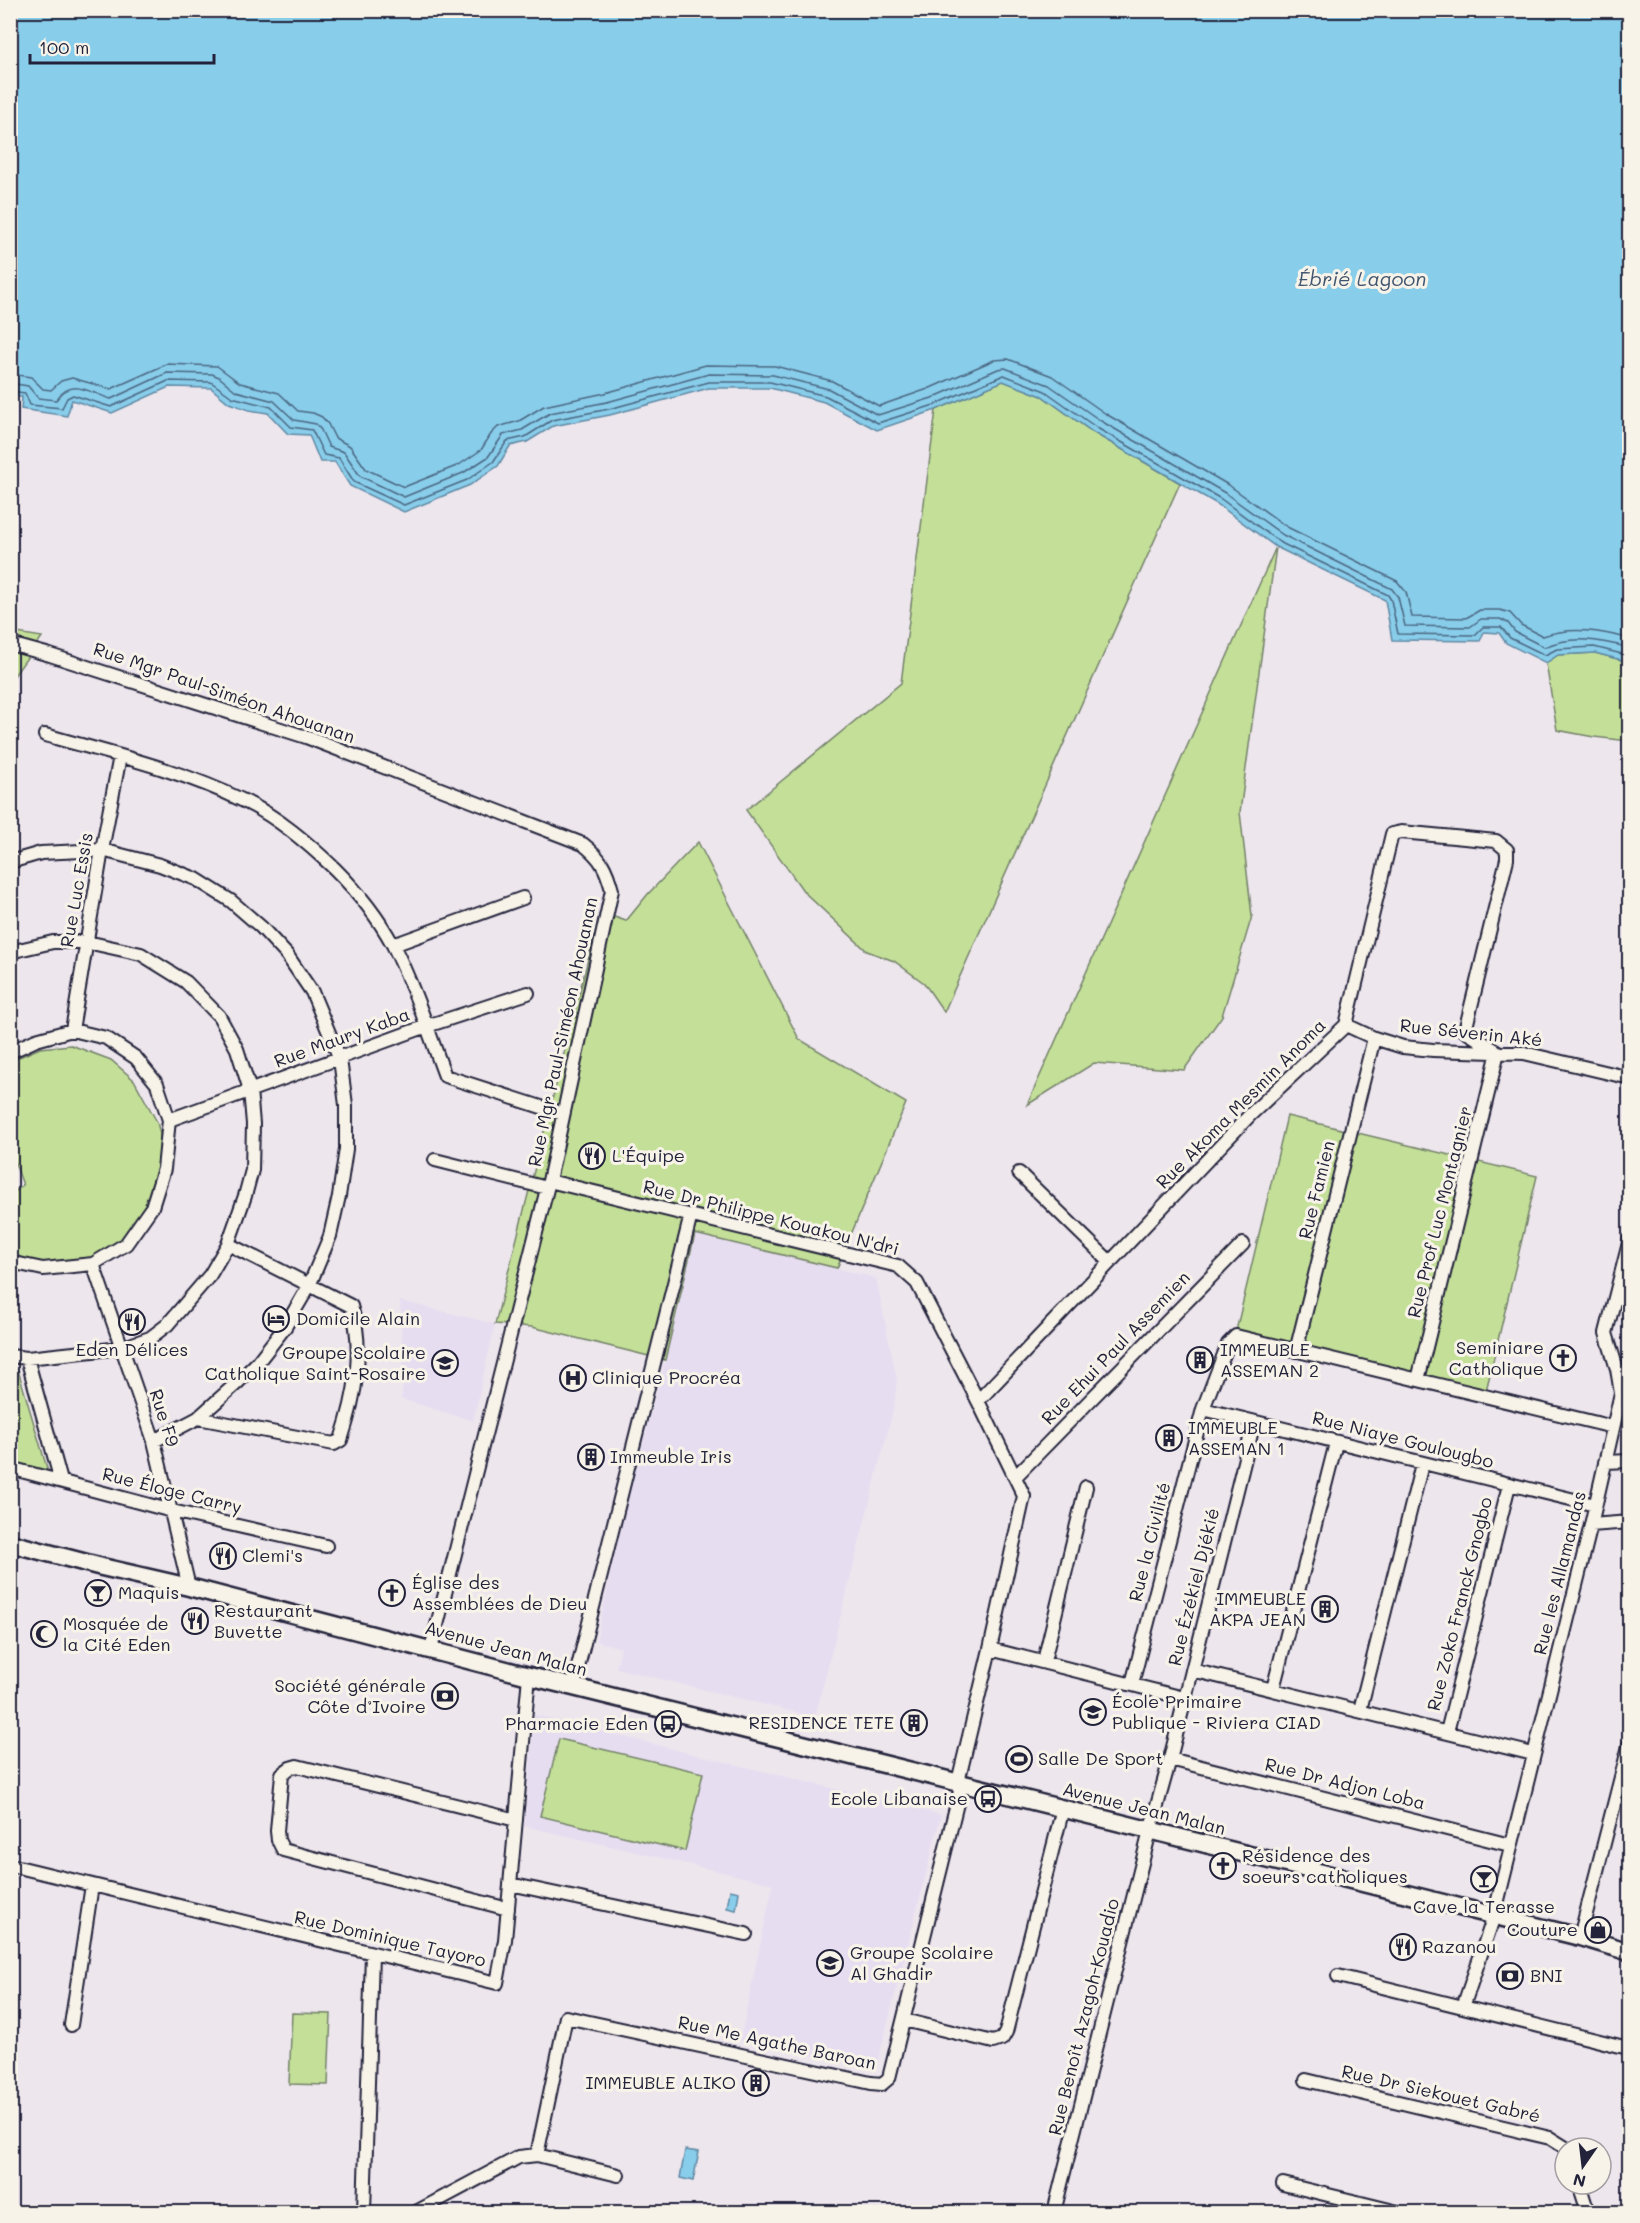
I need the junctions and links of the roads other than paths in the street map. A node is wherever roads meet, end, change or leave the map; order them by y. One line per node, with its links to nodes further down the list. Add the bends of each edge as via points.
1 (10, 644): 20 (street, Rue Mgr Paul-Siméon Ahouanan, via 306,737 583,844 598,856 612,890)
2 (45, 735): 3 (street)
3 (120, 756): 4 (street, Rue Luc Essis); 8 (street, via 211,786 246,801 287,827 353,887)
4 (102, 850): 5 (street, via 41,853); 7 (street, Rue Luc Essis); 17 (street, via 196,879 231,901 261,927 287,955 312,992)
5 (10, 862)
6 (523, 898): 8 (street)
7 (87, 942): 9 (street, via 53,942); 13 (street, Rue Luc Essis); 19 (street, via 141,954 186,982 219,1016 237,1049)
8 (393, 945): 12 (street)
9 (10, 952)
10 (528, 993): 12 (street, Rue Maury Kaba)
11 (1346, 1025): 14 (street, Rue Séverin Aké); 16 (street, Rue Akoma Mesmin Anoma, via 1392,834 1496,841 1507,850 1508,859 1465,1031); 30 (street, Rue Akoma Mesmin Anoma, via 1250,1115)
12 (427, 1026): 17 (street, Rue Maury Kaba); 20 (street, via 446,1076)
13 (72, 1030): 15 (street); 21 (street, via 106,1038 136,1058 157,1084)
14 (1374, 1038): 16 (street, Rue Séverin Aké, via 1403,1047); 34 (street, Rue Famien)
15 (10, 1052)
16 (1498, 1052): 18 (street, Rue Séverin Aké, via 1524,1053); 37 (street, Rue Prof Luc Montagnier)
17 (340, 1059): 19 (street, Rue Maury Kaba); 32 (street, via 345,1105 341,1184 330,1236)
18 (1629, 1078)
19 (250, 1090): 21 (street, Rue Maury Kaba); 27 (street, via 252,1170)
20 (564, 1114): 24 (street, Rue Mgr Paul-Siméon Ahouanan)
21 (169, 1120): 31 (street, via 164,1168 152,1207 126,1244)
22 (435, 1160): 24 (street, Rue Dr Philippe Kouakou N'dri)
23 (1019, 1173): 30 (street)
24 (548, 1184): 25 (street, Rue Dr Philippe Kouakou N'dri); 60 (street, Rue Mgr Paul-Siméon Ahouanan)
25 (691, 1215): 38 (street, Rue Dr Philippe Kouakou N'dri, via 898,1266 917,1283); 66 (street)
26 (1629, 1239): 42 (street, Rue les Allamandas, via 1606,1333 1621,1393)
27 (228, 1244): 32 (street); 33 (street, via 210,1275 167,1325 150,1338)
28 (1243, 1244): 49 (street, Rue Ehui Paul Assemien)
29 (10, 1262): 31 (street, via 43,1269)
30 (1110, 1262): 38 (street, Rue Akoma Mesmin Anoma)
31 (93, 1264): 33 (street, Rue F9)
32 (309, 1286): 40 (street, via 285,1327 256,1363); 40 (street, via 344,1301 354,1314 357,1379 341,1440 334,1444)
33 (121, 1348): 36 (street); 43 (street, Rue F9)
34 (1296, 1351): 37 (street); 39 (street, Rue la Civilité, via 1236,1336 1228,1344)
35 (10, 1356): 36 (street)
36 (27, 1358): 50 (street)
37 (1418, 1380): 42 (street)
38 (978, 1401): 49 (street, Rue Dr Philippe Kouakou N'dri)
39 (1203, 1409): 41 (street, Rue Niaye Goulougbo); 65 (street, Rue la Civilité)
40 (198, 1418): 43 (street)
41 (1254, 1422): 44 (street, Rue Niaye Goulougbo); 63 (street, Rue Ézékiel Djékié)
42 (1613, 1427): 46 (street, Rue les Allamandas)
43 (154, 1441): 54 (street, Rue F9)
44 (1336, 1443): 47 (street, Rue Niaye Goulougbo); 67 (street)
45 (1629, 1461): 46 (street)
46 (1605, 1462): 53 (street, Rue les Allamandas)
47 (1422, 1464): 51 (street, Rue Niaye Goulougbo); 69 (street)
48 (10, 1468): 50 (street, Rue Éloge Carry)
49 (1015, 1477): 61 (street, Rue Dr Philippe Kouakou N'dri, via 1024,1496)
50 (61, 1482): 54 (street, Rue Éloge Carry)
51 (1509, 1485): 53 (street, Rue Niaye Goulougbo); 70 (street, Rue Zoko Franck Gnogbo)
52 (1086, 1487): 62 (street)
53 (1595, 1505): 56 (street, Rue les Allamandas)
54 (172, 1510): 58 (street, Rue Éloge Carry); 59 (street, Rue F9)
55 (1629, 1522): 56 (street)
56 (1591, 1525): 72 (street, Rue les Allamandas)
57 (10, 1544): 59 (main road, Avenue Jean Malan)
58 (326, 1546)
59 (189, 1587): 60 (main road, Avenue Jean Malan)
60 (431, 1649): 64 (main road, Avenue Jean Malan)
61 (990, 1649): 62 (street); 74 (street, Rue Dr Philippe Kouakou N'dri)
62 (1044, 1661): 65 (street)
63 (1192, 1670): 67 (street); 68 (street, Rue Ézékiel Djékié)
64 (529, 1676): 66 (main road, Avenue Jean Malan); 76 (street, Rue Dominique Tayoro)
65 (1132, 1684): 68 (street)
66 (573, 1687): 74 (main road, Avenue Jean Malan)
67 (1273, 1689): 69 (street)
68 (1184, 1698): 73 (street, Rue Ézékiel Djékié)
69 (1360, 1710): 70 (street)
70 (1447, 1732): 72 (street)
71 (1629, 1742): 85 (street)
72 (1533, 1754): 78 (street, Rue les Allamandas)
73 (1170, 1759): 77 (street, Rue Ézékiel Djékié); 78 (street, Rue Dr Adjon Loba)
74 (960, 1782): 75 (main road, Avenue Jean Malan); 90 (street, Rue Me Agathe Baroan)
75 (1063, 1808): 77 (main road, Avenue Jean Malan); 90 (street, via 1002,2039 993,2042)
76 (511, 1819): 80 (street, Rue Dominique Tayoro); 82 (street, via 297,1766 282,1774 277,1831 283,1850)
77 (1150, 1831): 83 (main road, Avenue Jean Malan); 101 (street, Rue Benoît Azagoh-Kouadio)
78 (1510, 1845): 83 (street, Rue les Allamandas)
79 (10, 1864): 81 (street, Rue Dominique Tayoro)
80 (510, 1884): 82 (street, Rue Dominique Tayoro); 84 (street)
81 (92, 1885): 87 (street, Rue Dominique Tayoro); 91 (street)
82 (502, 1907): 87 (street, Rue Dominique Tayoro, via 505,1940 497,1983)
83 (1494, 1916): 85 (main road, Avenue Jean Malan); 89 (street, Rue les Allamandas)
84 (746, 1934)
85 (1580, 1937): 86 (main road, Avenue Jean Malan)
86 (1629, 1952)
87 (372, 1954): 99 (street)
88 (1338, 1976): 89 (street)
89 (1463, 2007): 92 (street)
90 (904, 2020): 95 (street, Rue Me Agathe Baroan, via 889,2078 882,2084 566,2017)
91 (71, 2025)
92 (1624, 2047)
93 (1306, 2080): 94 (street, Rue Dr Siekouet Gabré)
94 (1553, 2140)
95 (537, 2155): 96 (street); 100 (street, via 519,2157)
96 (618, 2175)
97 (1283, 2184): 102 (street)
98 (1583, 2196): 103 (street)
99 (364, 2212)
100 (417, 2212)
101 (1054, 2212)
102 (1398, 2212)
103 (1588, 2212)

